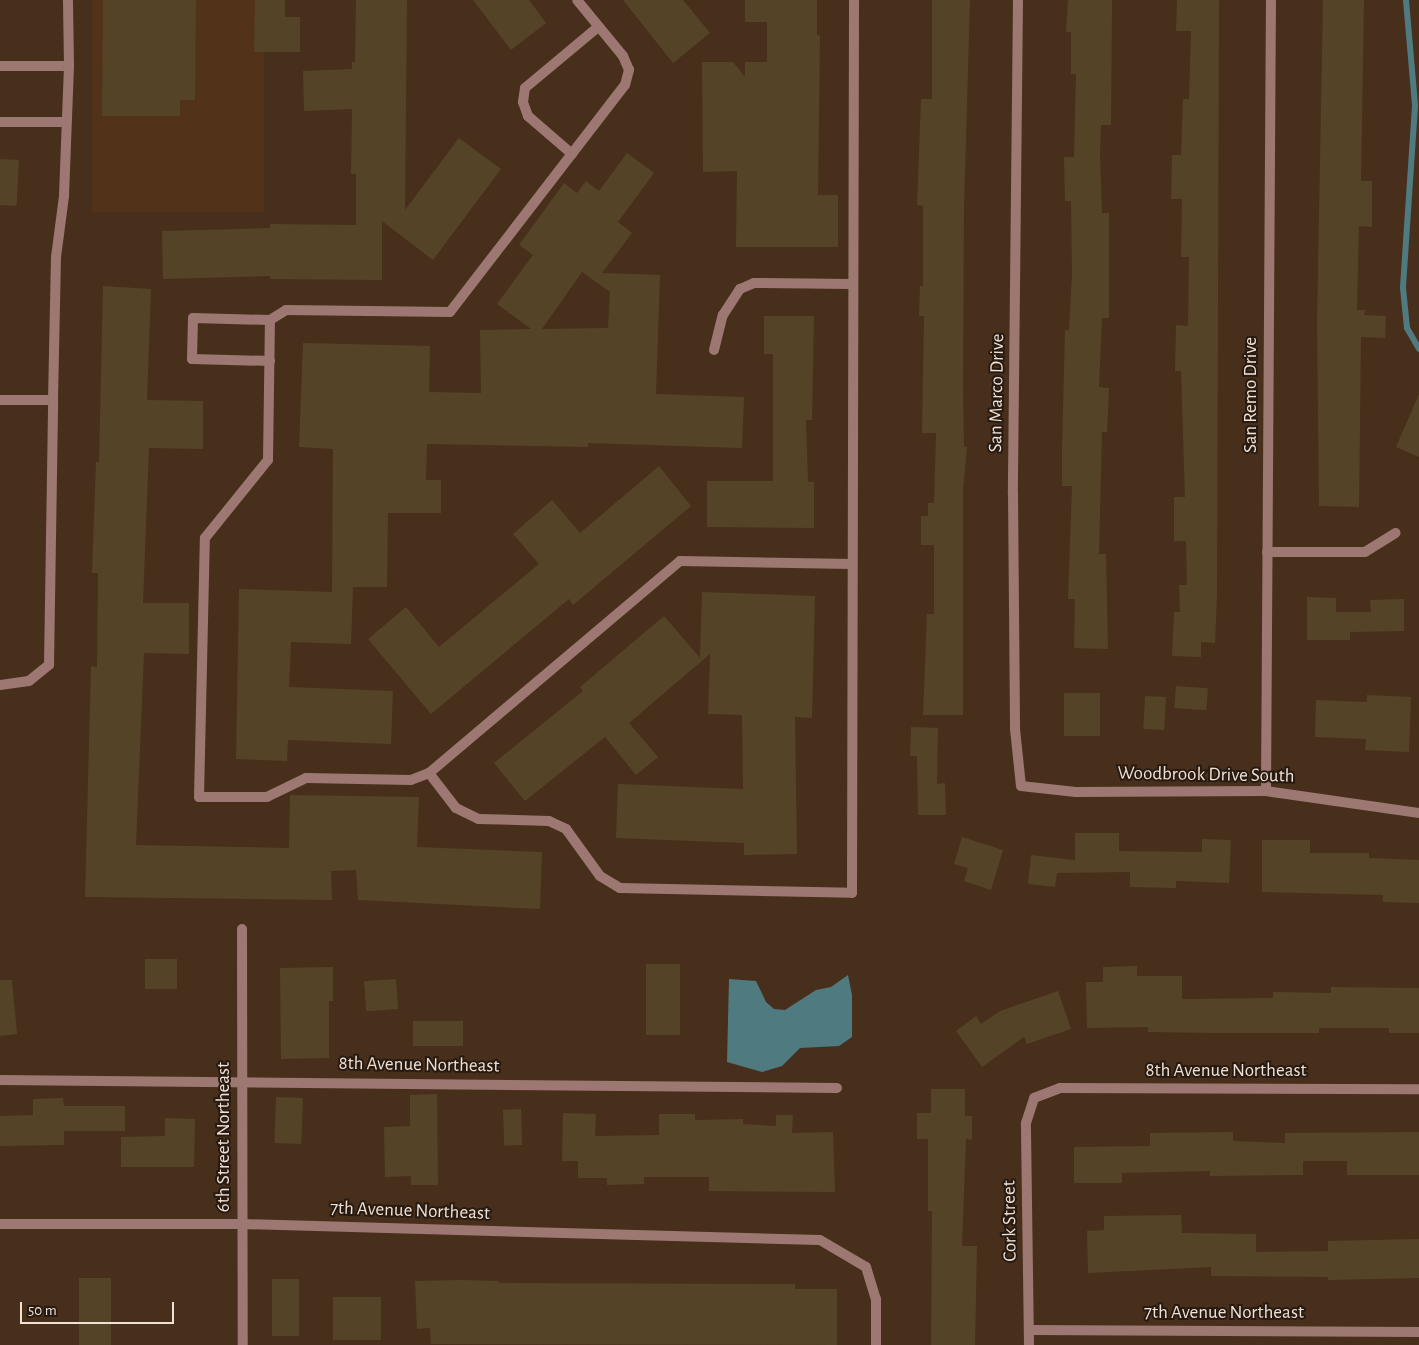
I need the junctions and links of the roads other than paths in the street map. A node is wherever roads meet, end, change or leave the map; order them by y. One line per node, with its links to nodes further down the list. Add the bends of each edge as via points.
1 (68, 0): 8 (street)
2 (577, 0): 6 (street)
3 (854, 0): 12 (street)
4 (1018, 0): 23 (street, San Marco Drive, via 1013,494 1015,729)
5 (1271, 0): 19 (street, San Remo Drive)
6 (598, 27): 11 (street, via 623,56 629,70 625,85); 11 (street, via 525,88 523,102 528,116)
7 (0, 66): 8 (street)
8 (69, 66): 10 (street)
9 (0, 122): 10 (street)
10 (66, 122): 17 (street, via 64,196 56,257)
11 (572, 154): 13 (street, via 450,312 286,310)
12 (851, 284): 14 (street, via 754,283 740,289 722,315); 20 (street)
13 (270, 320): 15 (street); 15 (street, via 193,318 192,359)
14 (714, 350)
15 (270, 361): 22 (street, via 268,460 206,538 199,797 267,797 306,778 411,780)
16 (0, 400): 17 (street)
17 (53, 400): 21 (street, via 49,665 29,681)
18 (1396, 533): 19 (street, via 1365,552)
19 (1267, 552): 24 (street, San Remo Drive)
20 (852, 564): 22 (street, via 680,561); 22 (street, via 852,893 620,888 600,876 566,829 549,820 479,818 456,808)
21 (0, 685)
22 (429, 773)
23 (1021, 786): 24 (street, Woodbrook Drive South, via 1076,792)
24 (1266, 791): 25 (street, Woodbrook Drive South)
25 (1419, 813)
26 (242, 930): 28 (street, 6th Street Northeast)
27 (0, 1080): 28 (street, 8th Avenue Northeast)
28 (242, 1081): 29 (street, 8th Avenue Northeast); 33 (street, 6th Street Northeast)
29 (837, 1088)
30 (1419, 1089): 31 (street, 8th Avenue Northeast, via 1060,1088)
31 (1034, 1098): 34 (street, Cork Street, via 1026,1122)
32 (0, 1224): 33 (street, 7th Avenue Northeast)
33 (242, 1224): 36 (street, 6th Street Northeast); 37 (street, 7th Avenue Northeast, via 820,1240 866,1267 876,1299)
34 (1029, 1330): 35 (street, 7th Avenue Northeast); 38 (street, Cork Street)
35 (1419, 1332)
36 (243, 1345)
37 (876, 1345)
38 (1029, 1345)

